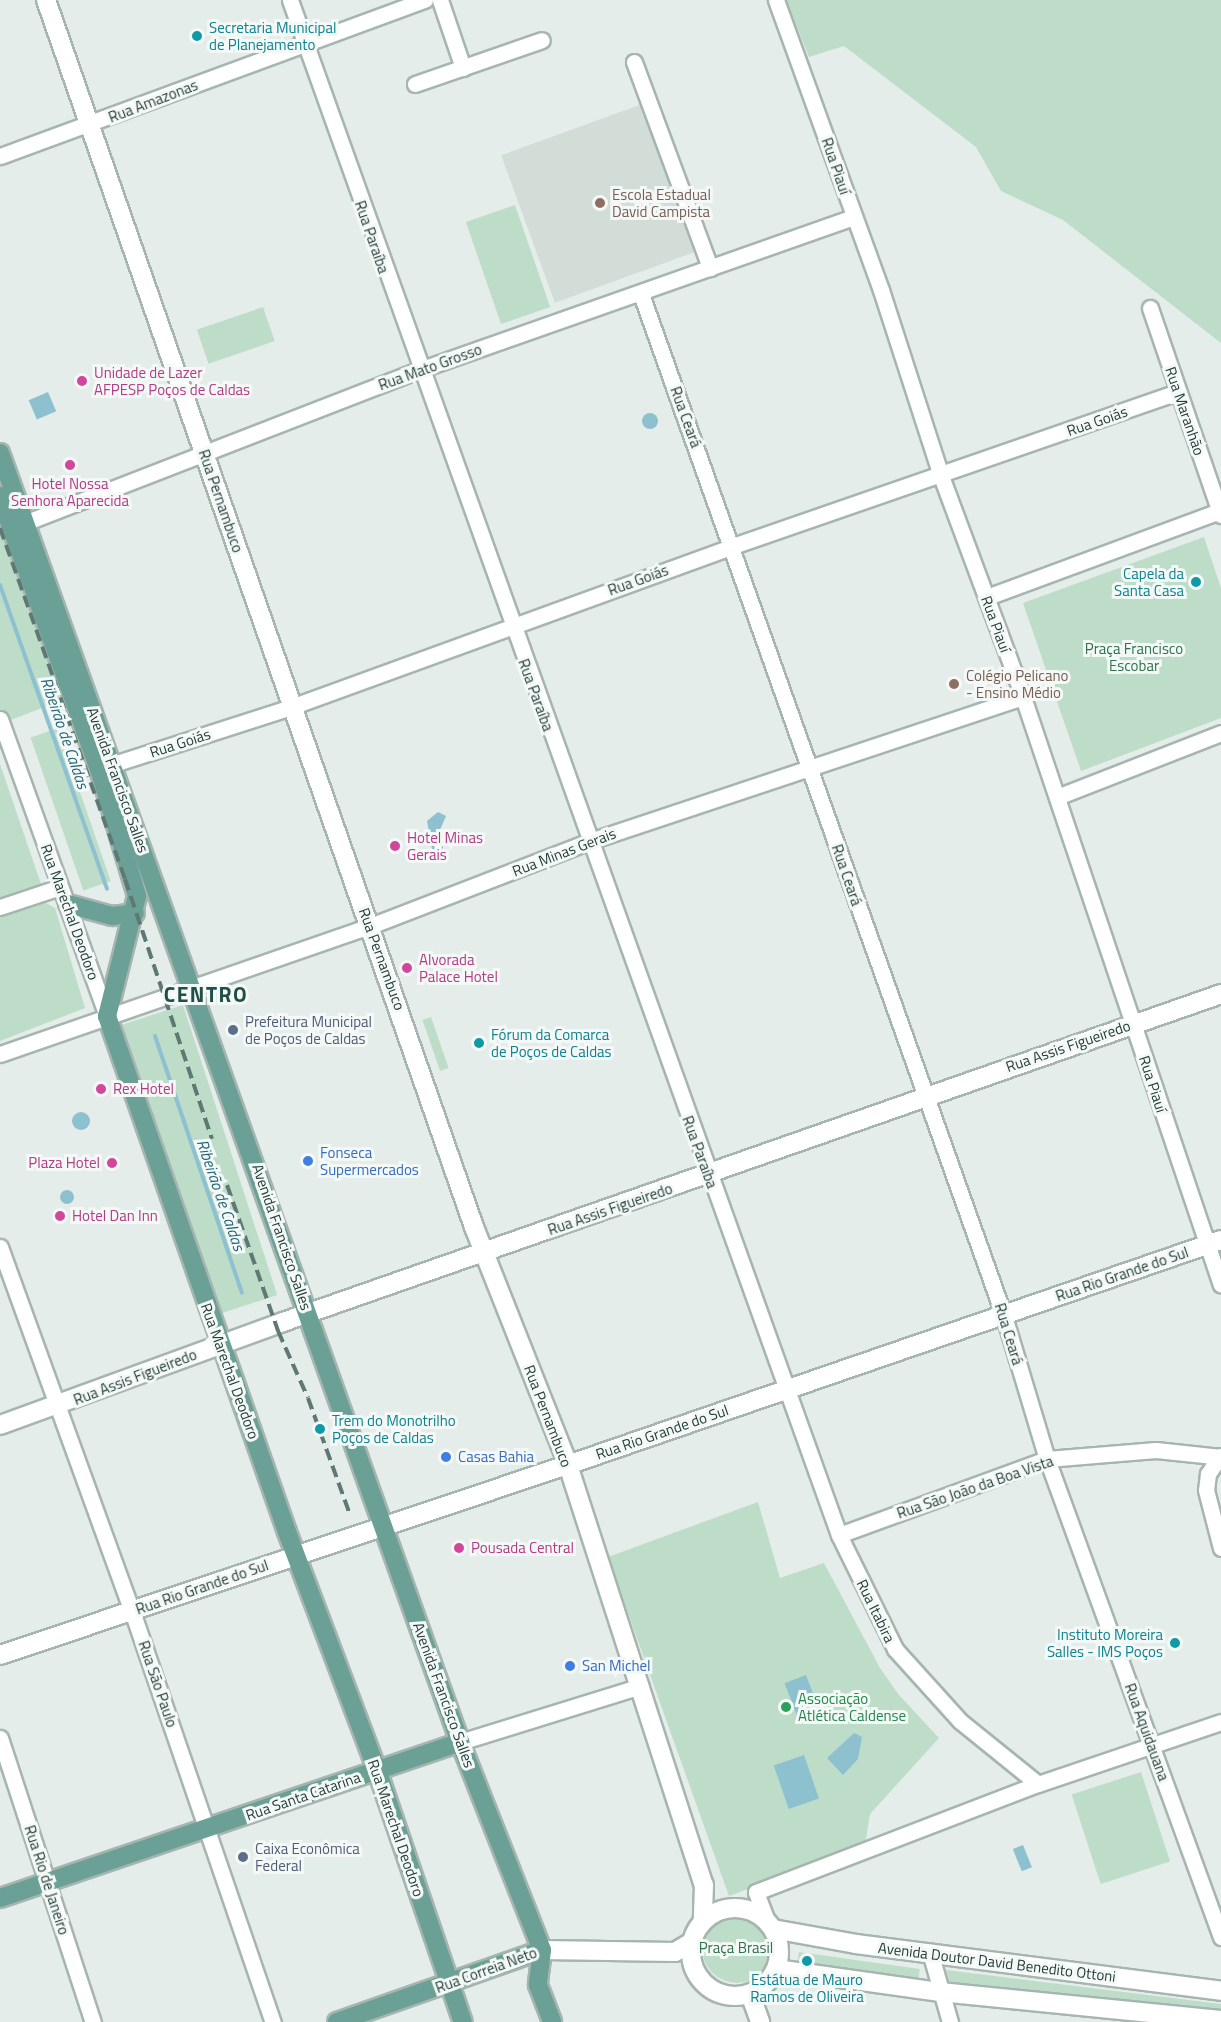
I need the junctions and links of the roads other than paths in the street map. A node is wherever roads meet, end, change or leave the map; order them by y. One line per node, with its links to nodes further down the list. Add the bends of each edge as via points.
1 (46, 0): 11 (street, Rua Pernambuco)
2 (290, 0): 7 (street, Rua Paraíba)
3 (425, 0): 7 (street, Rua Amazonas)
4 (440, 0): 9 (street)
5 (776, 0): 13 (street, Rua Piauí)
6 (542, 40): 9 (street)
7 (304, 43): 11 (street, Rua Amazonas); 17 (street, Rua Paraíba)
8 (634, 62): 14 (street)
9 (463, 68): 10 (street)
10 (415, 84)
11 (90, 125): 12 (street, Rua Amazonas); 20 (street, Rua Pernambuco)
12 (0, 156)
13 (854, 218): 14 (street, Rua Mato Grosso); 21 (street, Rua Piauí)
14 (710, 268): 15 (street, Rua Mato Grosso)
15 (641, 294): 17 (street, Rua Mato Grosso); 25 (street, Rua Ceará)
16 (1150, 308): 18 (street, Rua Maranhão)
17 (419, 370): 20 (street, Rua Mato Grosso); 27 (street, Rua Paraíba)
18 (1178, 392): 21 (street, Rua Goiás); 23 (street, Rua Maranhão)
19 (0, 453): 24 (main road, Avenida Francisco Salles)
20 (205, 454): 24 (street, Rua Mato Grosso); 29 (street, Rua Pernambuco)
21 (941, 476): 25 (street, Rua Goiás); 26 (street, Rua Piauí)
22 (0, 496): 24 (main road, Avenida Francisco Salles)
23 (1220, 513): 26 (street)
24 (18, 526): 34 (main road, Avenida Francisco Salles)
25 (733, 546): 27 (street, Rua Goiás); 33 (street, Rua Ceará)
26 (987, 597): 28 (street, Rua Piauí)
27 (511, 627): 29 (street, Rua Goiás); 36 (street, Rua Paraíba)
28 (1023, 697): 33 (street, Rua Minas Gerais); 35 (street, Rua Piauí)
29 (291, 707): 34 (street, Rua Goiás); 41 (street, Rua Pernambuco)
30 (0, 719): 32 (street, Rua Marechal Deodoro)
31 (1221, 733): 35 (street)
32 (3, 736): 37 (street, Rua Marechal Deodoro)
33 (808, 765): 36 (street, Rua Minas Gerais); 47 (street, Rua Ceará)
34 (106, 767): 40 (main road, Avenida Francisco Salles, via 137,896); 42 (main road, Avenida Francisco Salles)
35 (1057, 797): 45 (street, Rua Piauí)
36 (590, 841): 41 (street, Rua Minas Gerais); 48 (street, Rua Paraíba)
37 (60, 886): 38 (street, Rua Marechal Deodoro); 39 (street)
38 (68, 904): 40 (main road, via 111,916); 44 (street, Rua Marechal Deodoro)
39 (0, 907)
40 (135, 913): 44 (main road, Avenida Francisco Salles)
41 (370, 926): 42 (street, Rua Minas Gerais); 51 (street, Rua Pernambuco)
42 (194, 989): 44 (street, Rua Minas Gerais); 53 (main road, Avenida Francisco Salles)
43 (1221, 994): 45 (street, Rua Assis Figueiredo)
44 (108, 1016): 46 (street, Rua Minas Gerais); 55 (main road, Rua Marechal Deodoro)
45 (1133, 1023): 47 (street, Rua Assis Figueiredo); 49 (street, Rua Piauí)
46 (0, 1054)
47 (925, 1096): 48 (street, Rua Assis Figueiredo); 54 (street, Rua Ceará)
48 (708, 1176): 51 (street, Rua Assis Figueiredo); 56 (street, Rua Paraíba)
49 (1214, 1242): 52 (street, Rua Piauí); 54 (street, Rua Rio Grande do Sul)
50 (0, 1246): 57 (street, Rua São Paulo)
51 (484, 1252): 53 (street, Rua Assis Figueiredo); 61 (street, Rua Pernambuco)
52 (1221, 1285)
53 (309, 1313): 55 (street, Rua Assis Figueiredo); 62 (main road, Avenida Francisco Salles)
54 (1004, 1316): 56 (street, Rua Rio Grande do Sul); 60 (street, Rua Ceará)
55 (221, 1344): 57 (street, Rua Assis Figueiredo); 65 (main road, Rua Marechal Deodoro)
56 (785, 1389): 61 (street, Rua Rio Grande do Sul); 63 (street, Rua Itabira)
57 (55, 1407): 58 (street, Rua Assis Figueiredo); 66 (street, Rua São Paulo)
58 (0, 1425)
59 (1220, 1456): 60 (street, Rua São João da Boa Vista, via 1156,1450); 64 (street, via 1208,1474 1206,1490)
60 (1047, 1459): 63 (street, Rua São João da Boa Vista); 72 (street, Rua Aquidauana)
61 (568, 1465): 62 (street, Rua Rio Grande do Sul); 68 (street, Rua Pernambuco)
62 (382, 1524): 65 (street, Rua Rio Grande do Sul); 71 (main road, Avenida Francisco Salles)
63 (839, 1534): 74 (street, Rua Itabira, via 895,1649 960,1721)
64 (1221, 1548)
65 (295, 1554): 66 (street, Rua Rio Grande do Sul); 73 (main road, Rua Marechal Deodoro)
66 (132, 1611): 67 (street, Rua Rio Grande do Sul); 75 (street, Rua São Paulo)
67 (0, 1655)
68 (641, 1686): 71 (street, Rua Santa Catarina); 78 (street, Rua Pernambuco, via 704,1885)
69 (1221, 1722): 72 (street)
70 (0, 1738): 76 (street, Rua Rio de Janeiro)
71 (460, 1742): 73 (main road, Rua Santa Catarina); 82 (main road, Avenida Francisco Salles)
72 (1152, 1745): 74 (street); 80 (street, Rua Aquidauana)
73 (377, 1770): 75 (main road, Rua Santa Catarina); 87 (main road, Rua Marechal Deodoro)
74 (1038, 1784): 79 (street, via 756,1892)
75 (208, 1828): 76 (main road, Rua Santa Catarina); 93 (street, Rua São Paulo)
76 (48, 1881): 77 (main road, Rua Santa Catarina); 92 (street, Rua Rio de Janeiro)
77 (0, 1898)
78 (703, 1921): 79 (street, via 712,1914 735,1908 758,1913); 81 (street)
79 (770, 1925): 84 (street, Avenida Doutor David Benedito Ottoni); 85 (street, via 779,1951)
80 (1220, 1931)
81 (693, 1941): 83 (street); 86 (street)
82 (542, 1950): 83 (street, Rua Correia Neto); 87 (main road, Rua Correia Neto); 96 (main road, Avenida Francisco Salles, via 538,1985)
83 (675, 1952): 86 (street)
84 (930, 1952): 88 (street, Avenida Doutor David Benedito Ottoni); 89 (street)
85 (776, 1969): 89 (street); 90 (street, via 762,1987)
86 (695, 1970): 90 (street, via 712,1989 737,1996)
87 (449, 1983): 94 (main road, Rua Correia Neto); 95 (main road, Rua Marechal Deodoro)
88 (1221, 1991)
89 (940, 1992): 91 (street); 98 (street)
90 (750, 1994): 97 (street)
91 (1221, 2020)
92 (93, 2022)
93 (273, 2022)
94 (338, 2022)
95 (463, 2022)
96 (552, 2022)
97 (760, 2022)
98 (950, 2022)

